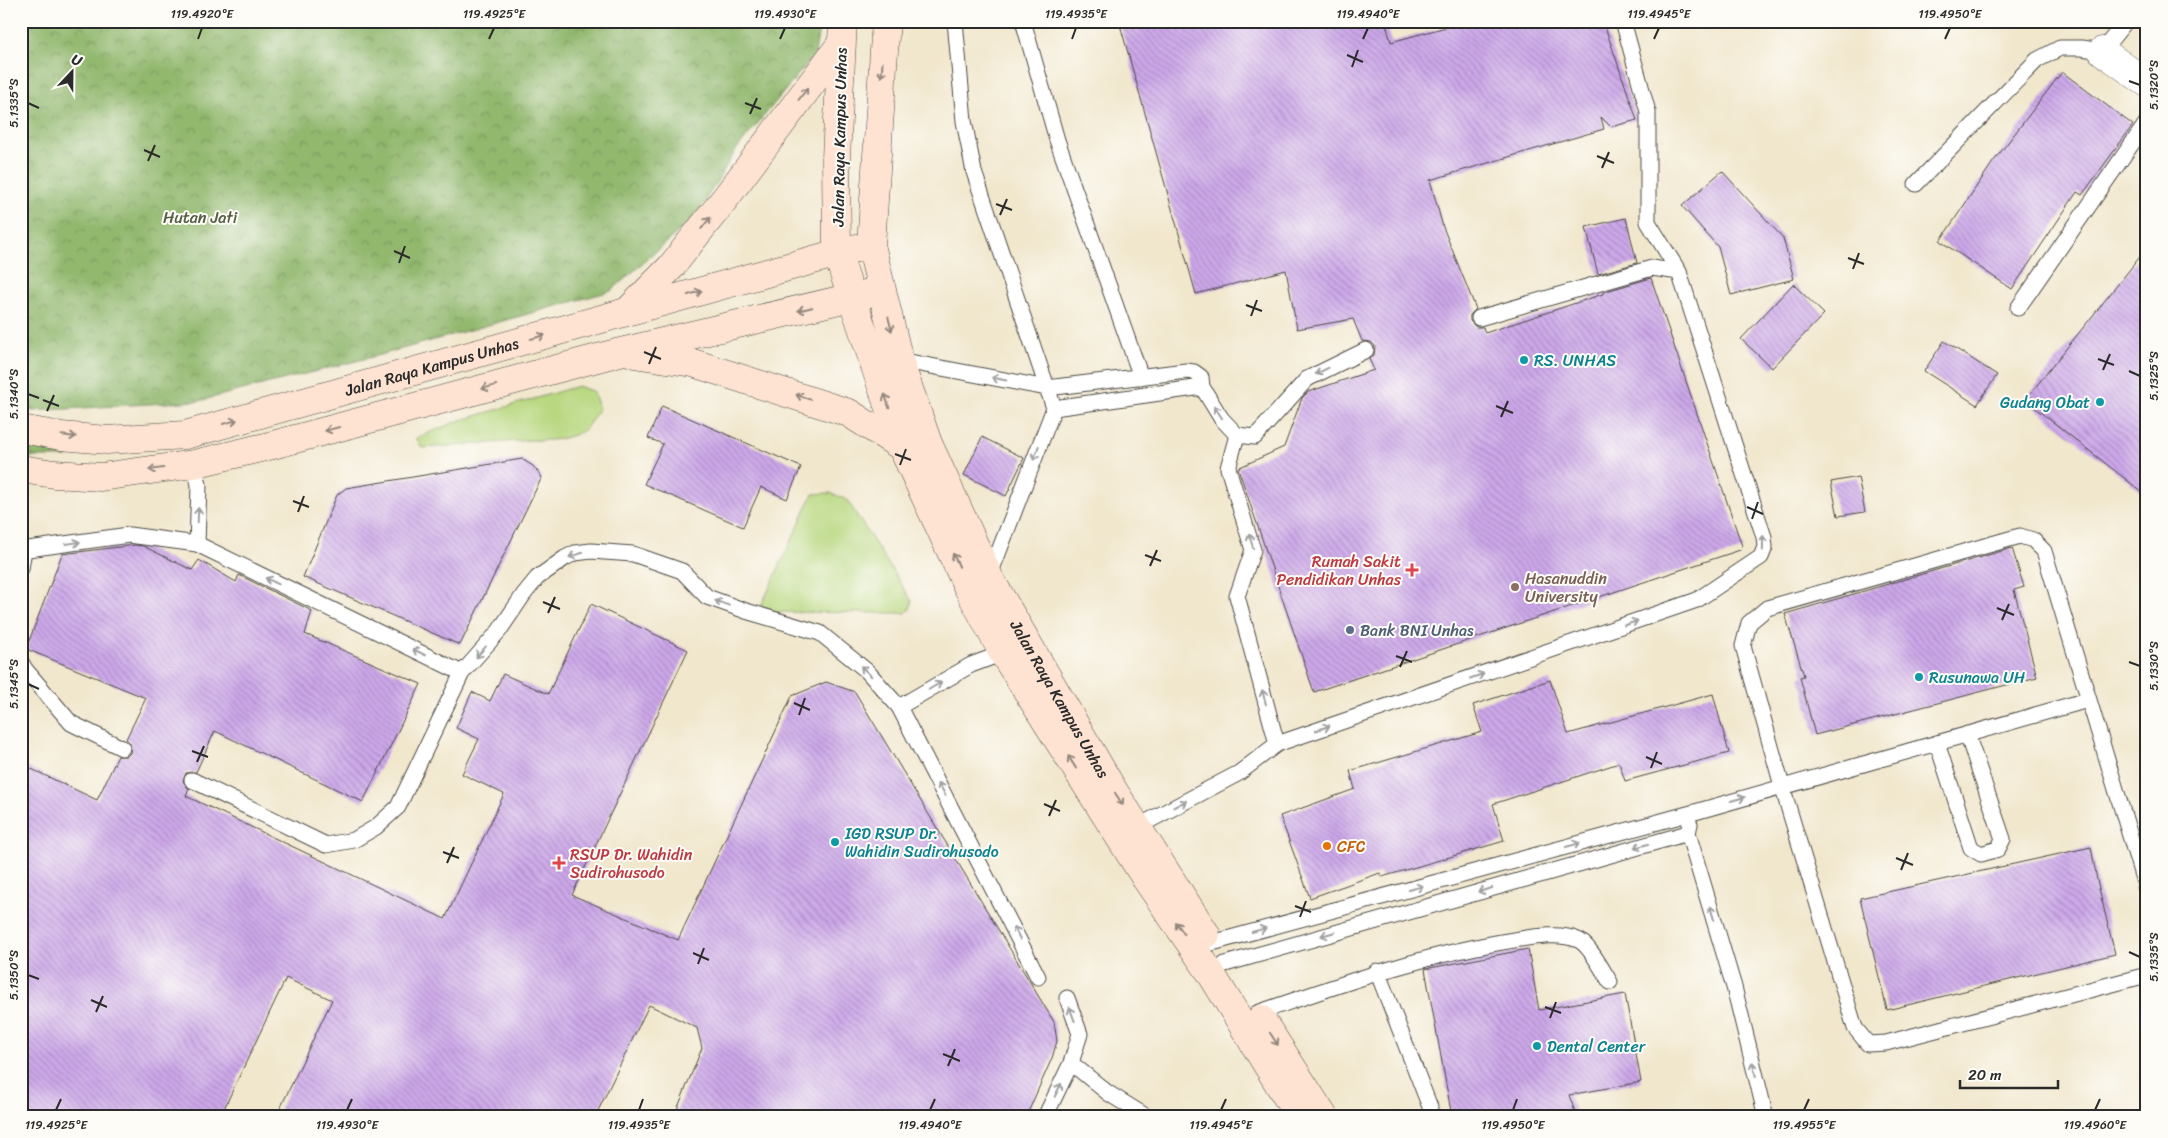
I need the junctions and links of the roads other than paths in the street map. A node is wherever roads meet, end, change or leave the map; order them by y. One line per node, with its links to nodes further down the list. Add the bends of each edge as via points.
1 (886, 21): 11 (street, Jalan Raya Kampus Unhas, one-way to 11)
2 (955, 21): 24 (lane, via 964,121 974,172)
3 (1023, 21): 22 (lane, via 1057,140)
4 (1623, 21): 13 (lane, via 1648,112 1648,222)
5 (2126, 21): 7 (lane)
6 (842, 33): 12 (street, Jalan Raya Kampus Unhas, via 836,158); 17 (street, one-way to 6, via 671,267 716,210)
7 (2102, 51): 8 (street); 10 (lane, via 2060,48 2037,60)
8 (2147, 83)
9 (2147, 122): 16 (lane)
10 (1916, 184)
11 (871, 245): 12 (street, Jalan Raya Kampus Unhas); 14 (street, Jalan Raya Kampus Unhas)
12 (837, 252): 15 (street, Jalan Raya Kampus Unhas); 17 (street, Jalan Raya Kampus Unhas, one-way to 12)
13 (1679, 272): 18 (lane, via 1652,268); 42 (lane, one-way to 13, via 1697,600 1761,557 1764,537)
14 (882, 289): 15 (street); 21 (street, Jalan Raya Kampus Unhas, one-way to 21)
15 (852, 298): 20 (street, one-way to 20); 28 (street, Jalan Raya Kampus Unhas, one-way to 15)
16 (2018, 308)
17 (627, 312): 26 (street, Jalan Raya Kampus Unhas, one-way to 17, via 107,440 185,434)
18 (1479, 318)
19 (1366, 350): 27 (lane, one-way to 27, via 1307,379 1255,437)
20 (620, 352): 28 (street, one-way to 20, via 849,413 794,394 693,363); 29 (street, one-way to 29)
21 (899, 360): 24 (lane, one-way to 21); 34 (street, Jalan Raya Kampus Unhas, via 928,443)
22 (1141, 377): 23 (lane, via 1194,372 1201,377); 24 (lane)
23 (1202, 387): 25 (lane); 27 (lane, one-way to 23, via 1221,418)
24 (1047, 388): 25 (lane)
25 (1054, 408): 34 (lane, one-way to 34)
26 (21, 428)
27 (1237, 435): 42 (lane, one-way to 27, via 1237,596 1253,550 1228,468)
28 (902, 447): 35 (street, Jalan Raya Kampus Unhas, one-way to 28)
29 (194, 464): 30 (street, one-way to 30, via 101,477); 31 (lane, one-way to 29, via 199,485)
30 (21, 469)
31 (197, 544): 32 (lane, one-way to 31, via 129,535); 37 (lane, one-way to 31)
32 (23, 550): 33 (lane)
33 (21, 569)
34 (989, 578): 35 (street, Jalan Raya Kampus Unhas)
35 (1003, 636): 39 (lane, one-way to 35, via 971,665); 47 (street, Jalan Raya Kampus Unhas, one-way to 47); 50 (street, Jalan Raya Kampus Unhas, one-way to 35, via 1146,879)
36 (21, 662): 43 (lane, via 71,722)
37 (462, 673): 39 (lane, one-way to 37, via 867,671 820,632 707,597 682,571 633,554 607,551 575,553 538,578 499,631); 44 (lane, via 398,807 376,827 354,840 326,845)
38 (2088, 700): 40 (lane); 45 (lane, via 2044,551 2033,540 2020,536 1767,608 1749,623 1743,646); 49 (lane)
39 (899, 707): 53 (lane, one-way to 39)
40 (1967, 734): 41 (lane); 41 (lane, via 2002,840 1998,849 1981,854 1971,848)
41 (1937, 743): 45 (lane)
42 (1277, 744): 47 (lane, one-way to 42, via 1239,773)
43 (122, 748)
44 (192, 780)
45 (1782, 786): 46 (lane, one-way to 45); 52 (lane, via 1856,1028 1868,1044 1886,1043)
46 (1695, 812): 48 (lane); 50 (lane, one-way to 46)
47 (1137, 827): 50 (street, Jalan Raya Kampus Unhas)
48 (1688, 833): 50 (lane, one-way to 50); 63 (lane, one-way to 48, via 1734,987)
49 (2147, 892)
50 (1211, 958): 56 (street, Jalan Raya Kampus Unhas)
51 (1377, 972): 54 (lane, via 1481,945 1538,937 1569,937 1582,942); 56 (lane); 58 (lane)
52 (2147, 974)
53 (1038, 977)
54 (1610, 982)
55 (1066, 998): 57 (lane, one-way to 55, via 1080,1034)
56 (1249, 1017): 61 (street, Jalan Raya Kampus Unhas); 62 (street, Jalan Raya Kampus Unhas, one-way to 62)
57 (1071, 1064): 59 (lane, one-way to 57); 60 (lane, via 1108,1094)
58 (1430, 1107)
59 (1046, 1117)
60 (1147, 1117)
61 (1299, 1117)
62 (1324, 1117)
63 (1766, 1117)

